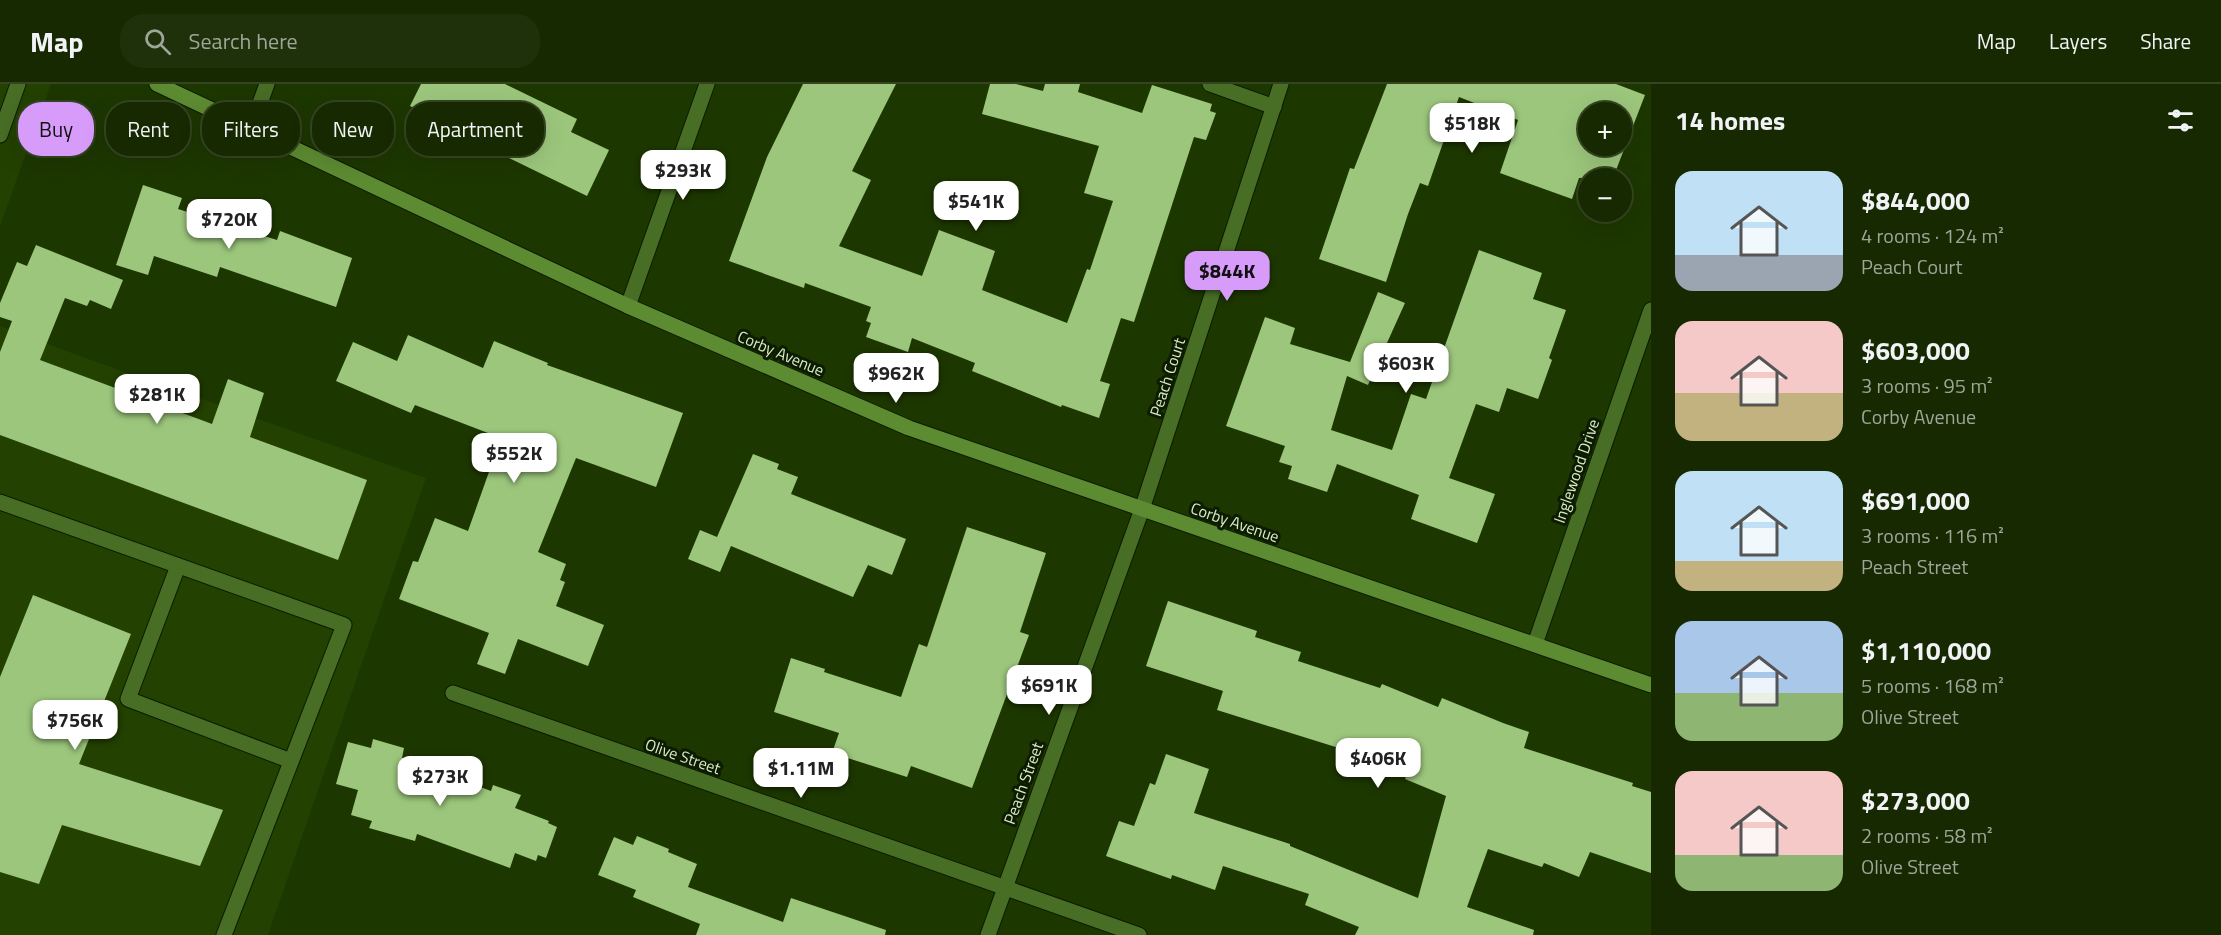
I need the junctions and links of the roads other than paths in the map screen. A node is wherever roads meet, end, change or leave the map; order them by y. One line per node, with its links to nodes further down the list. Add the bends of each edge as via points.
1 (18, 84): 10 (street)
2 (157, 84): 8 (street, Corby Avenue)
3 (267, 84): 7 (street)
4 (707, 84): 12 (street)
5 (1210, 84): 9 (street)
6 (1281, 84): 9 (street, Peach Court)
7 (260, 102)
8 (202, 105)
9 (1274, 107): 15 (street, Peach Court)
10 (0, 135)
11 (300, 151): 12 (street, Corby Avenue)
12 (628, 306): 15 (street, Corby Avenue, via 909,428)
13 (1651, 310): 17 (street, Inglewood Drive)
14 (0, 502): 16 (street)
15 (1142, 509): 17 (street, Corby Avenue); 21 (street, Peach Street)
16 (178, 566): 20 (street, via 128,699); 20 (street, via 344,625)
17 (1535, 644): 18 (street, Corby Avenue)
18 (1651, 685)
19 (453, 693): 21 (street, Olive Street)
20 (291, 761): 22 (street)
21 (1004, 888): 23 (street, Peach Street); 24 (street, Olive Street)
22 (224, 935)
23 (987, 935)
24 (1139, 935)

